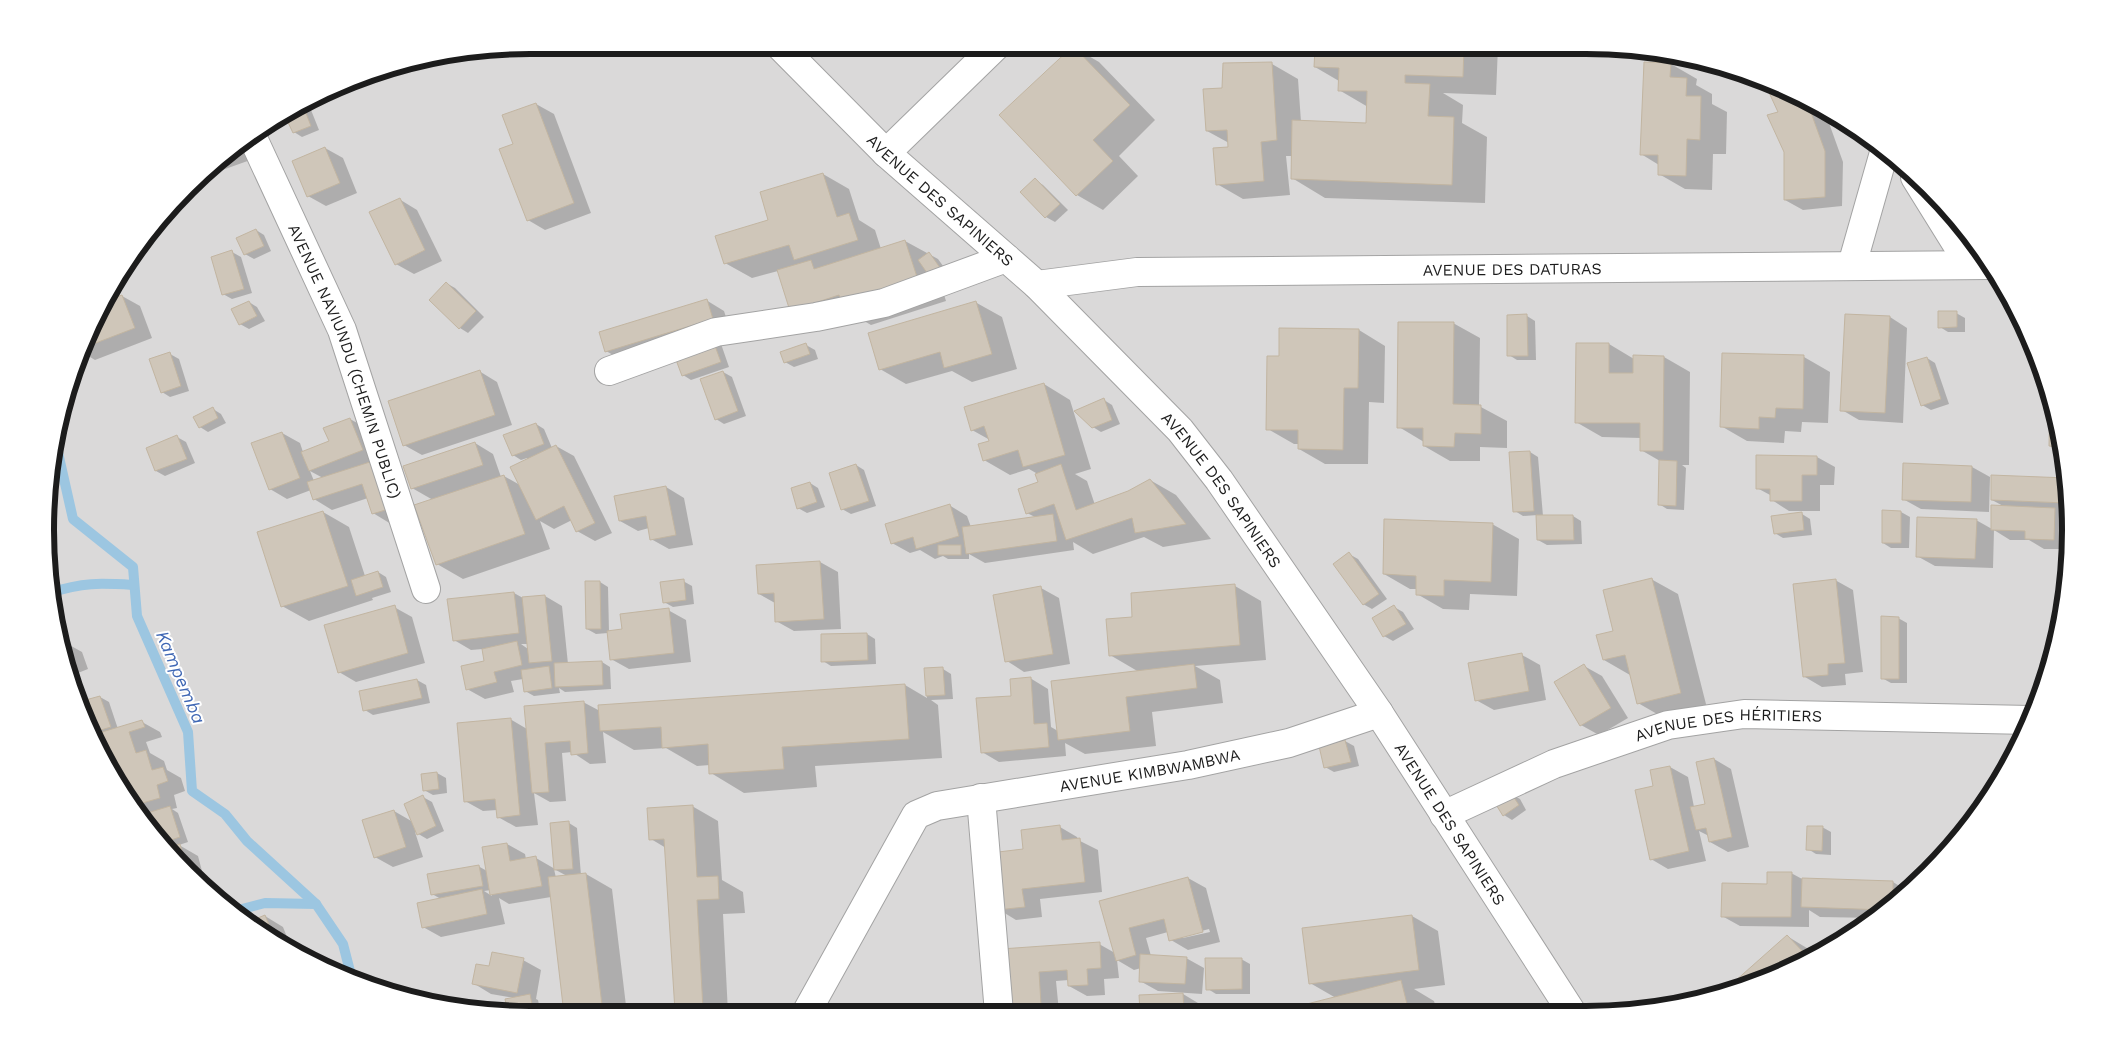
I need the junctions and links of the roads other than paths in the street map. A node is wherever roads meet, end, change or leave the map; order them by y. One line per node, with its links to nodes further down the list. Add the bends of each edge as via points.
1 (788, 54): 4 (street, AVENUE DES SAPINIERS)
2 (989, 54): 4 (street)
3 (255, 142): 12 (street, AVENUE NAVIUNDU (CHEMIN PUBLIC), via 342,330)
4 (886, 153): 7 (street, AVENUE DES SAPINIERS)
5 (1882, 157): 8 (street)
6 (1941, 213): 9 (street)
7 (1006, 258): 10 (street, AVENUE DES SAPINIERS); 11 (street, via 884,303 716,332)
8 (1852, 265): 9 (street, AVENUE DES DATURAS); 10 (street, AVENUE DES DATURAS, via 1137,272)
9 (1979, 265)
10 (1037, 286): 13 (street, AVENUE DES SAPINIERS, via 1180,430 1219,480)
11 (608, 371)
12 (426, 589)
13 (1380, 713): 15 (street, AVENUE KIMBWAMBWA, via 1290,743 1188,765); 16 (street, AVENUE DES SAPINIERS)
14 (2022, 720): 16 (street, AVENUE DES HÉRITIERS, via 1744,714 1668,725 1554,764)
15 (982, 798): 17 (street, AVENUE KIMBWAMBWA, via 937,806 916,815); 18 (street)
16 (1444, 815): 19 (street, AVENUE DES SAPINIERS)
17 (810, 1006)
18 (998, 1006)
19 (1568, 1006)

